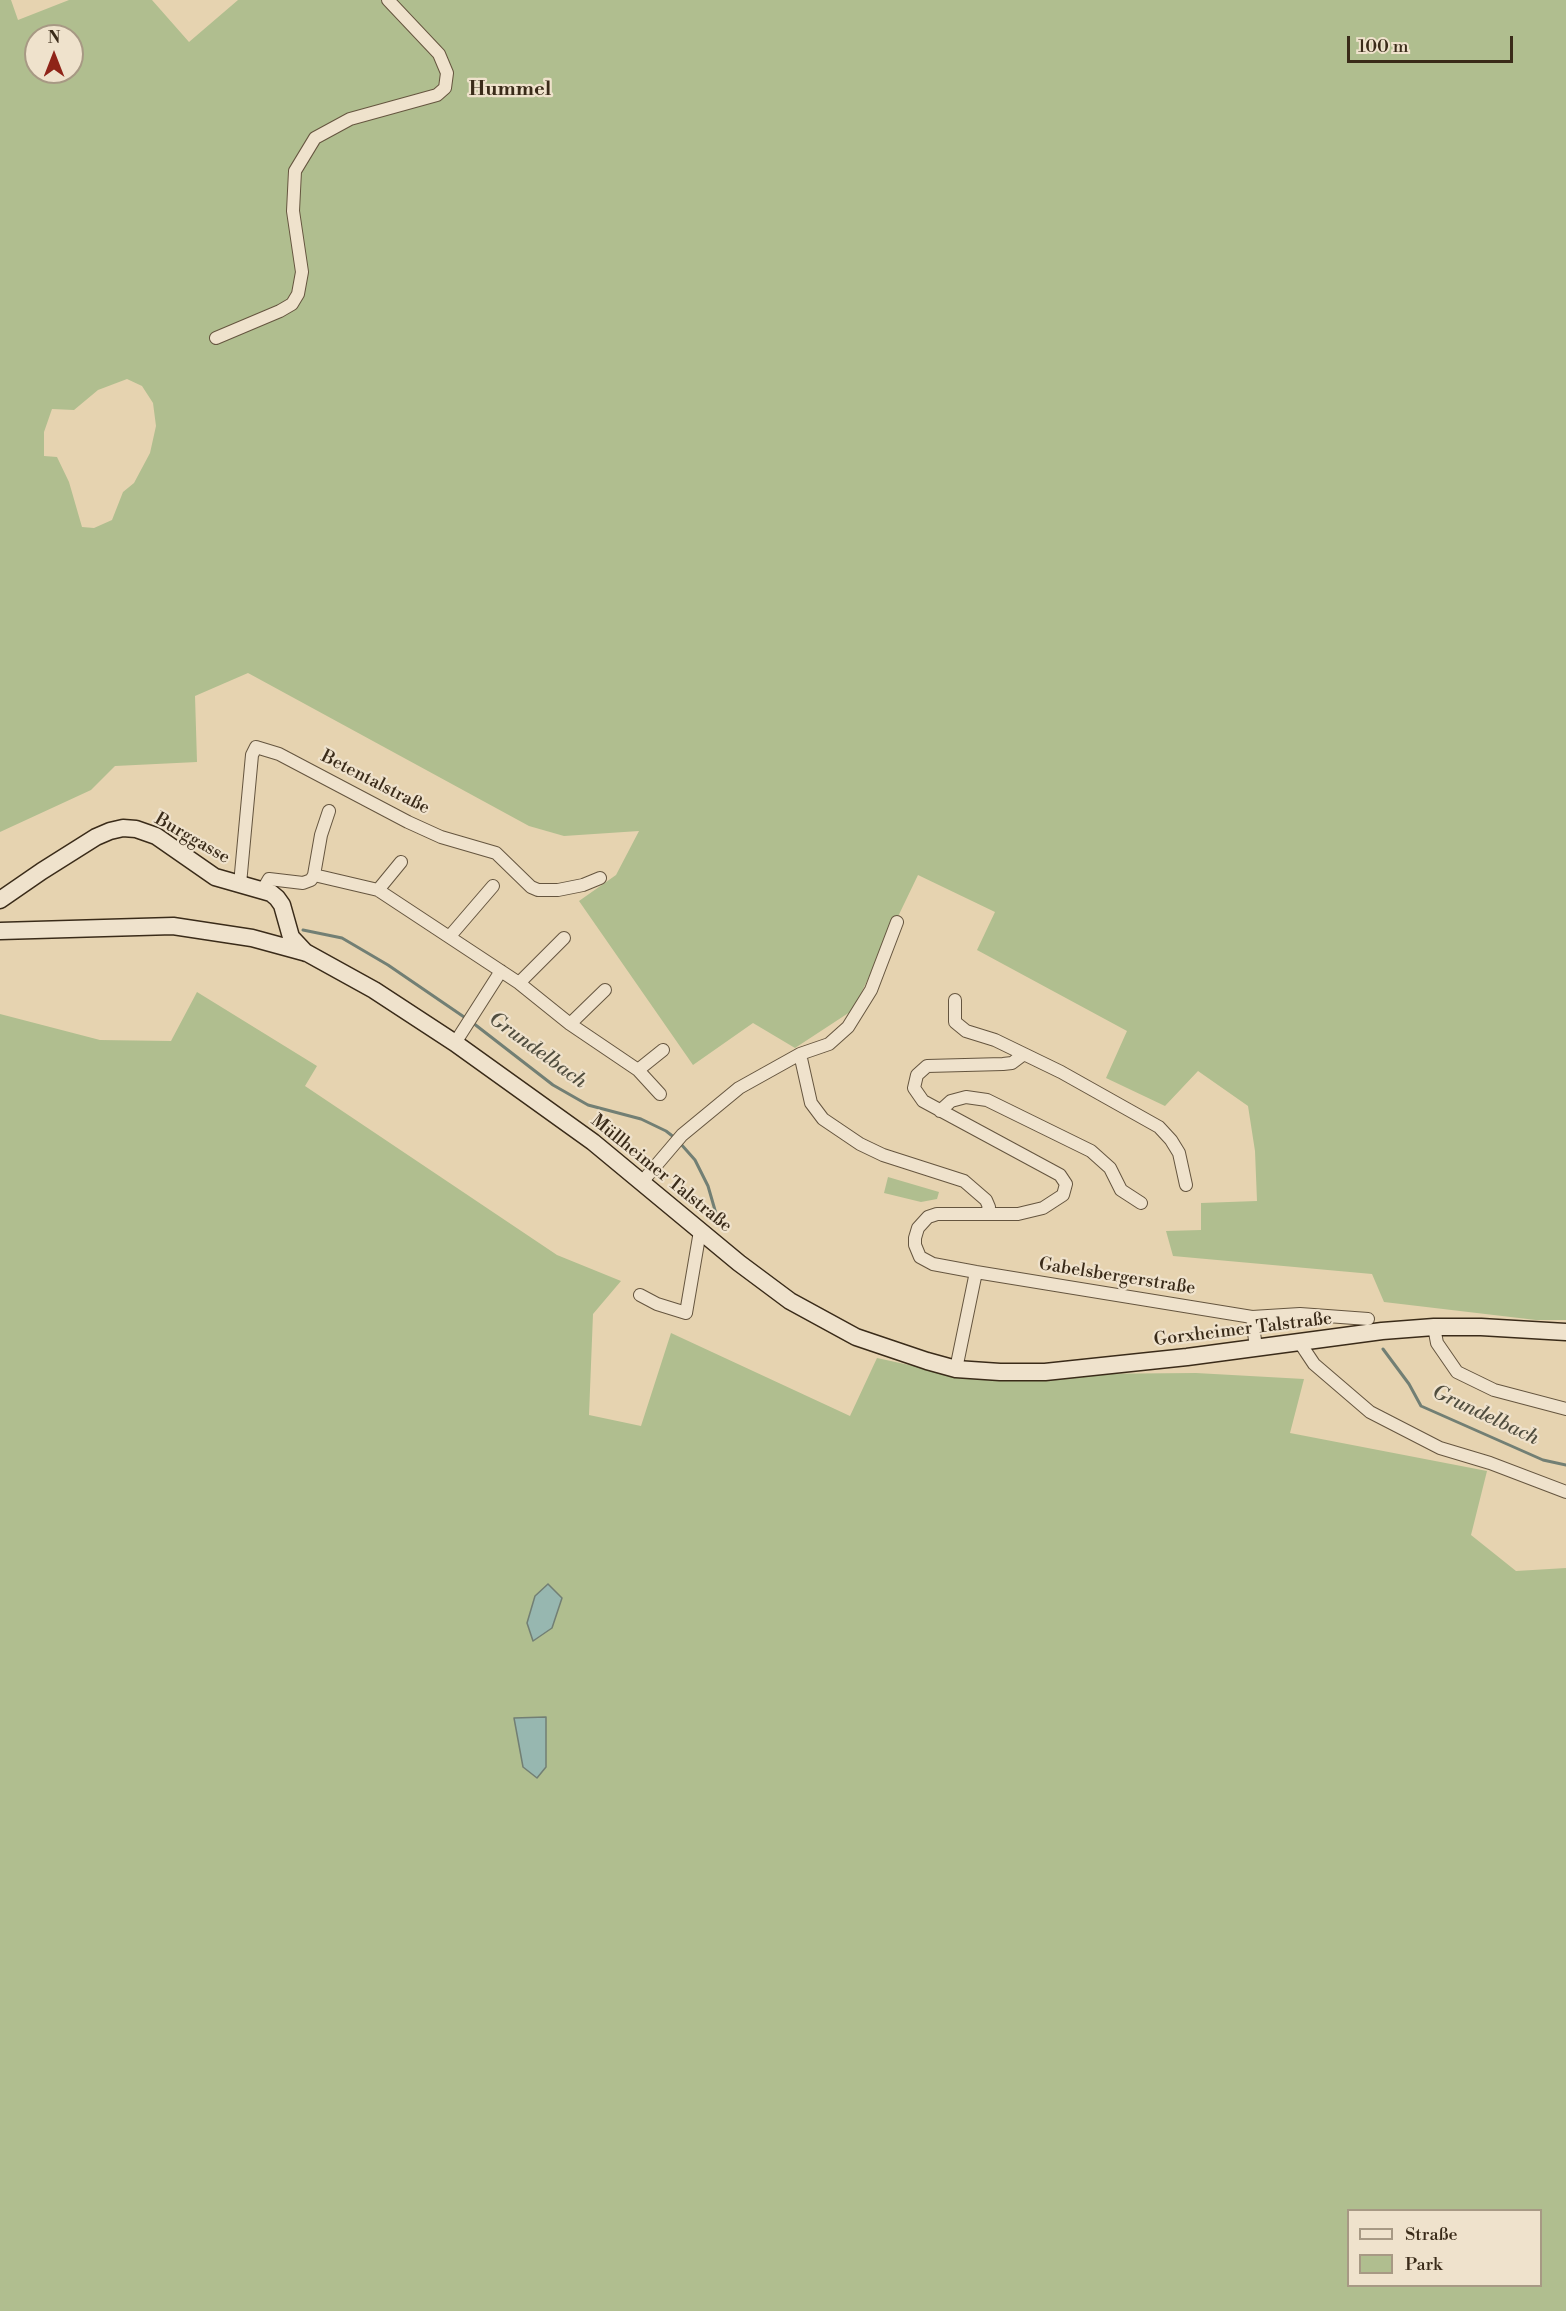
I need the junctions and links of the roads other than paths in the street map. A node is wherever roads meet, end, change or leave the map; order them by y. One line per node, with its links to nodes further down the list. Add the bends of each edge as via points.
1 (388, 0): 2 (street, via 439,54 447,73 445,88 437,95 350,119 315,138 295,171 293,211 302,272 298,294 292,304 280,311)
2 (216, 338)
3 (329, 811): 5 (street)
4 (401, 862): 9 (street)
5 (314, 875): 9 (street); 10 (street, via 303,883 269,879)
6 (600, 878): 7 (street, Betentalstraße, via 575,887 538,890 495,853 416,826 279,754 256,747 252,755)
7 (240, 884): 10 (main road, Burggasse); 11 (main road, Burggasse, via 206,872 156,836 123,828 96,837)
8 (493, 886): 16 (street)
9 (378, 890): 16 (street)
10 (262, 891): 14 (main road, Burggasse, via 280,901)
11 (0, 900)
12 (0, 912): 15 (main road)
13 (897, 922): 27 (street, via 871,990 848,1027 829,1044)
14 (288, 929): 18 (main road); 19 (main road, Burggasse, via 295,943)
15 (5, 931): 18 (main road, Müllheimer Talstraße, via 173,926)
16 (450, 936): 20 (street)
17 (564, 938): 21 (street)
18 (273, 944): 19 (main road, Müllheimer Talstraße)
19 (307, 953): 25 (main road, Müllheimer Talstraße, via 374,990)
20 (501, 971): 21 (street); 25 (street)
21 (519, 983): 24 (street)
22 (605, 990): 24 (street)
23 (955, 1000): 28 (street, via 955,1022 966,1031)
24 (570, 1024): 29 (street)
25 (455, 1043): 32 (main road, Müllheimer Talstraße)
26 (663, 1050): 29 (street)
27 (800, 1054): 32 (street, via 738,1088 682,1135); 35 (street, via 811,1103 823,1119 883,1155 964,1181 986,1200)
28 (1024, 1054): 31 (street, via 1012,1063 927,1066 917,1075 914,1089 923,1101); 33 (street, via 1159,1127 1179,1153)
29 (638, 1070): 30 (street)
30 (660, 1094)
31 (940, 1111): 34 (street, via 951,1101 966,1097 987,1100 1091,1151 1110,1168 1121,1190); 35 (street, via 1064,1179 1063,1194 1043,1208 1018,1214)
32 (642, 1182): 36 (main road, Müllheimer Talstraße)
33 (1186, 1185)
34 (1141, 1203)
35 (986, 1214): 37 (street, Gabelsbergerstraße, via 928,1217 918,1228 915,1245 926,1261)
36 (700, 1231): 38 (street, via 686,1313); 45 (main road, Müllheimer Talstraße, via 805,1310 856,1337)
37 (976, 1272): 39 (street, Gabelsbergerstraße); 46 (street)
38 (640, 1295)
39 (1252, 1317): 40 (street, Gabelsbergerstraße, via 1300,1314); 44 (street)
40 (1368, 1319)
41 (1434, 1327): 42 (main road, Gorxheimer Talstraße); 43 (main road, Gorxheimer Talstraße); 47 (street, via 1437,1343 1457,1372 1494,1390)
42 (1566, 1332)
43 (1300, 1342): 44 (main road, Gorxheimer Talstraße); 48 (street, via 1314,1364 1370,1412 1440,1448)
44 (1256, 1348): 46 (main road, Gorxheimer Talstraße, via 1045,1372)
45 (927, 1361): 46 (main road, Gorxheimer Talstraße)
46 (956, 1369)
47 (1566, 1409)
48 (1566, 1491)

